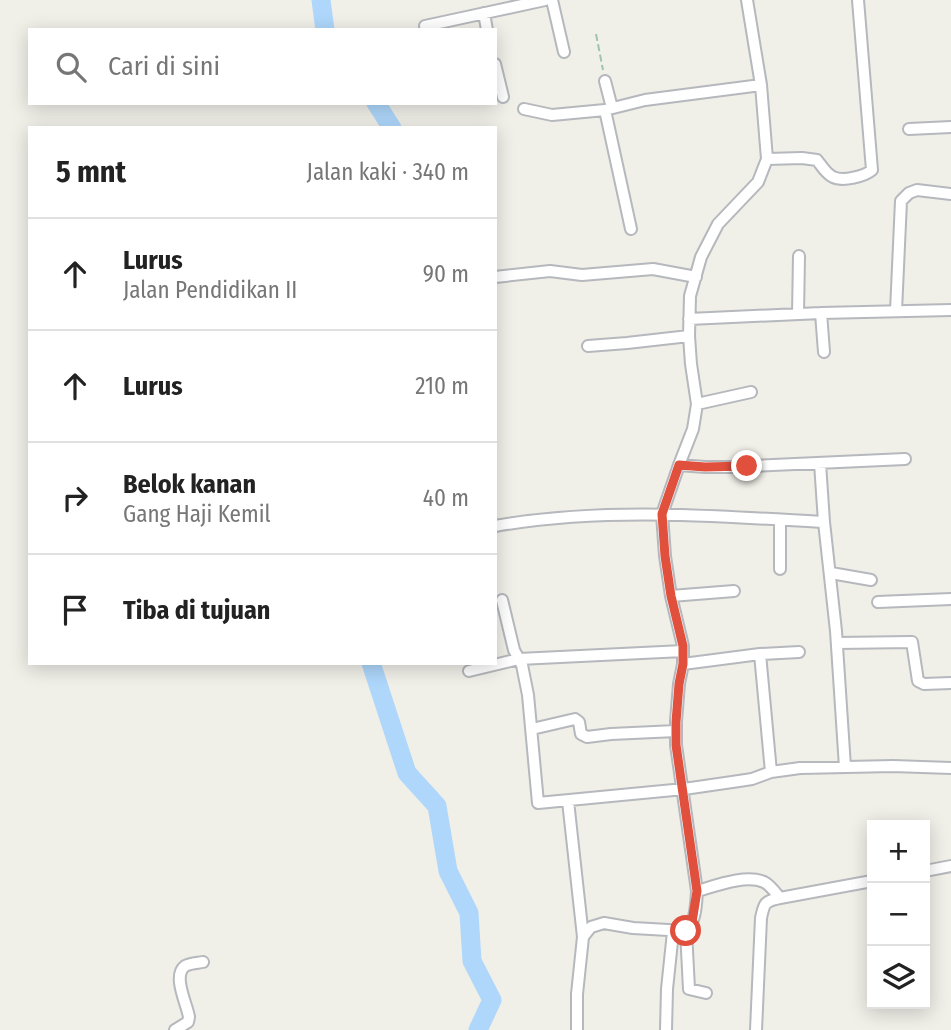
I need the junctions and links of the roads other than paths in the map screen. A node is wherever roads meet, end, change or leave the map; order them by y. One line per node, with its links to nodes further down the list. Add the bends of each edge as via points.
1 (545, 0): 5 (street)
2 (552, 0): 8 (street)
3 (747, 0): 11 (street)
4 (858, 0): 17 (street, via 872,170 838,179 817,160)
5 (484, 13): 6 (street); 7 (street)
6 (425, 26)
7 (487, 28)
8 (564, 52)
9 (497, 72): 12 (street)
10 (605, 81): 14 (street)
11 (761, 85): 14 (street); 17 (street)
12 (503, 97)
13 (524, 108): 14 (street, via 552,114)
14 (608, 109): 19 (street)
15 (951, 127): 16 (street)
16 (909, 129)
17 (767, 159): 22 (street, via 758,182 718,224)
18 (951, 194): 24 (street, via 917,190 901,201)
19 (631, 229)
20 (799, 256): 26 (street)
21 (497, 277): 22 (street, via 653,269)
22 (696, 277): 27 (street)
23 (951, 310): 24 (street)
24 (896, 311): 25 (street)
25 (821, 313): 26 (street); 30 (street)
26 (798, 314): 27 (street)
27 (689, 319): 28 (street)
28 (689, 336): 29 (street); 32 (street)
29 (588, 346)
30 (824, 352)
31 (751, 392): 32 (street)
32 (697, 404): 35 (street)
33 (905, 459): 34 (street)
34 (820, 463): 35 (street); 38 (street)
35 (679, 465): 36 (street)
36 (662, 514): 37 (street); 39 (street, via 556,516); 44 (street)
37 (780, 520): 38 (street); 40 (street)
38 (824, 522): 41 (street)
39 (497, 526)
40 (780, 569)
41 (831, 573): 42 (street); 48 (street)
42 (871, 580)
43 (734, 591): 44 (street)
44 (671, 596): 49 (street)
45 (951, 599): 47 (street)
46 (502, 600): 52 (street)
47 (878, 602)
48 (837, 643): 57 (street, via 912,642 918,681); 60 (street)
49 (683, 651): 52 (street); 54 (street)
50 (799, 652): 51 (street)
51 (760, 654): 54 (street); 62 (street)
52 (519, 659): 53 (street); 58 (street)
53 (497, 664)
54 (683, 664): 59 (street)
55 (494, 665): 56 (street)
56 (470, 671)
57 (951, 683)
58 (532, 729): 59 (street, via 575,719 587,737); 64 (street, via 538,803)
59 (676, 731): 63 (street)
60 (845, 767): 61 (street); 62 (street)
61 (951, 768)
62 (771, 772): 63 (street)
63 (684, 789): 64 (street); 68 (street)
64 (568, 801): 72 (street)
65 (951, 866): 66 (street)
66 (930, 869)
67 (867, 882): 69 (street)
68 (697, 891): 69 (street, via 754,879 766,883); 70 (street)
69 (780, 898): 80 (street, via 764,905 761,918)
70 (686, 931): 71 (street); 75 (street)
71 (673, 932): 72 (street, via 604,923 591,927); 74 (street)
72 (583, 937): 78 (street)
73 (203, 962): 77 (street, via 182,970 180,982 189,1017)
74 (667, 989): 75 (street); 79 (street)
75 (689, 989): 76 (street)
76 (706, 993)
77 (175, 1030)
78 (577, 1030)
79 (666, 1030)
80 (755, 1030)

